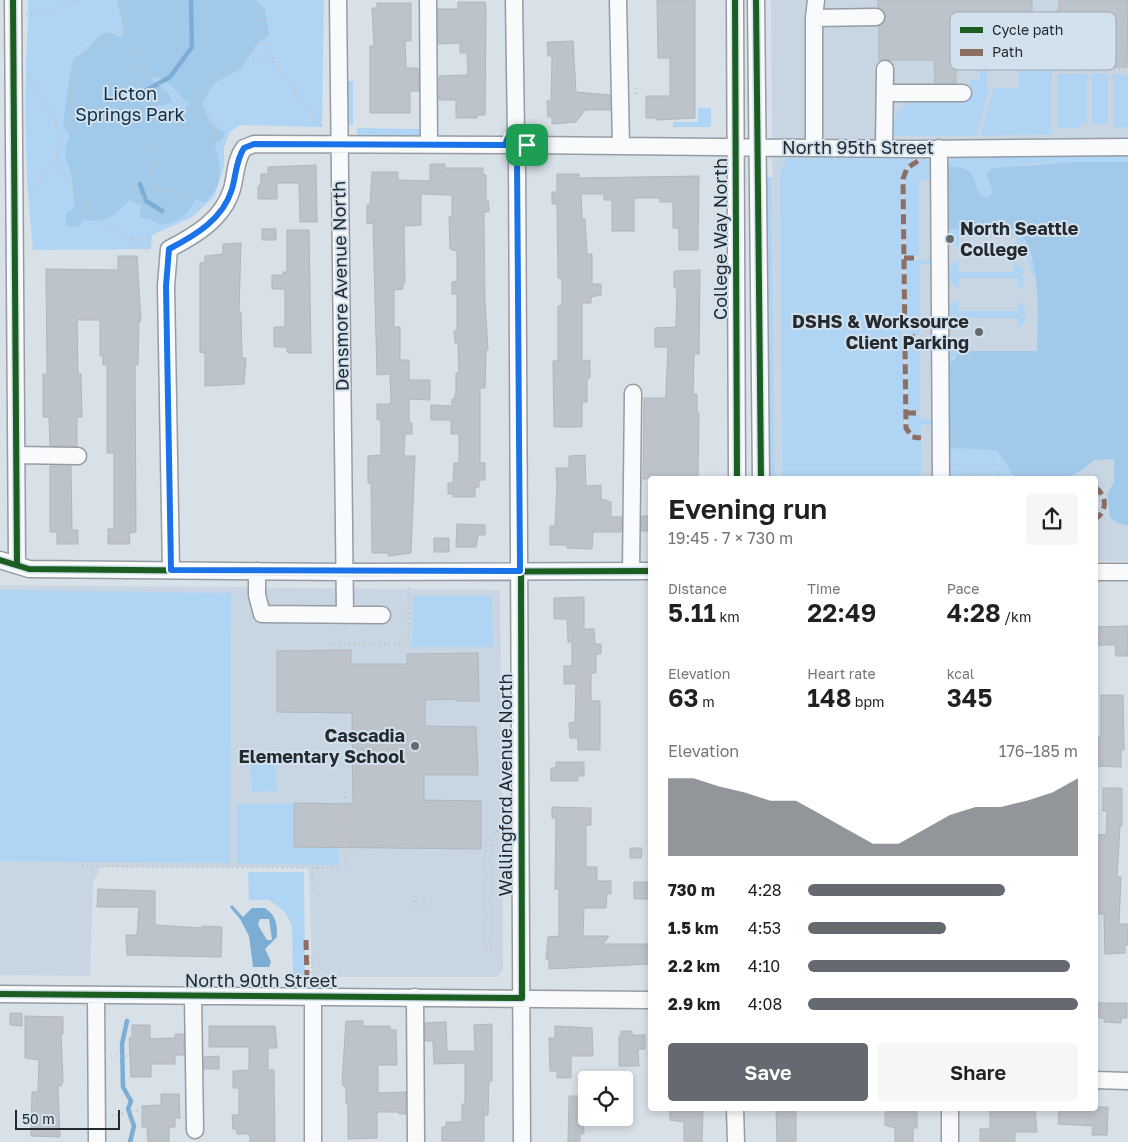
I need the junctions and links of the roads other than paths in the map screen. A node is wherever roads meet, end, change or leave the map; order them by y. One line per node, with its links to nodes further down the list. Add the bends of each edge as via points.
1 (13, 0): 25 (street)
2 (338, 0): 14 (street, Densmore Avenue North)
3 (428, 0): 15 (street)
4 (514, 0): 16 (street, Wallingford Avenue North)
5 (618, 0): 17 (street)
6 (735, 0): 18 (street, College Way North)
7 (756, 0): 19 (street)
8 (816, 0): 10 (street)
9 (876, 17): 10 (street)
10 (814, 18): 20 (street)
11 (885, 69): 12 (street)
12 (884, 93): 13 (street); 21 (street)
13 (961, 93)
14 (339, 144): 15 (street, North 95th Street); 32 (street, North 95th Street, via 254,144 244,148 222,210 201,230 169,249 166,286); 37 (street, Densmore Avenue North)
15 (429, 144): 16 (street, North 95th Street)
16 (516, 145): 17 (street, North 95th Street); 34 (street, Wallingford Avenue North)
17 (621, 146): 18 (street, North 95th Street)
18 (736, 147): 19 (street, North 95th Street); 27 (street, College Way North)
19 (758, 147): 20 (street, North 95th Street); 28 (street)
20 (814, 147): 21 (street, North 95th Street)
21 (884, 147): 23 (street, North 95th Street)
22 (1128, 147): 23 (street, North 95th Street)
23 (939, 148): 29 (street)
24 (633, 393): 35 (street)
25 (17, 456): 26 (street); 31 (street)
26 (78, 456)
27 (737, 476)
28 (761, 476)
29 (941, 476)
30 (0, 560): 31 (street)
31 (17, 564): 32 (street, via 29,569)
32 (171, 570): 33 (street)
33 (257, 571): 37 (street); 40 (street, via 257,595 262,614)
34 (520, 571): 35 (street); 37 (street); 47 (street, Wallingford Avenue North)
35 (632, 571): 36 (street)
36 (648, 571)
37 (344, 572): 40 (street, Densmore Avenue North)
38 (1098, 572): 39 (street)
39 (1128, 572)
40 (338, 615): 41 (street)
41 (382, 615)
42 (0, 994): 43 (street, North 90th Street); 49 (street)
43 (96, 995): 44 (street, North 90th Street); 55 (street)
44 (193, 996): 45 (street, North 90th Street); 54 (street)
45 (313, 997): 46 (street, North 90th Street); 56 (street)
46 (414, 997): 47 (street, North 90th Street); 57 (street)
47 (522, 998): 48 (street, North 90th Street); 58 (street, Wallingford Avenue North)
48 (648, 1000)
49 (0, 1003)
50 (1098, 1080): 51 (street)
51 (1128, 1081)
52 (735, 1111): 59 (street)
53 (950, 1111): 60 (street)
54 (195, 1130)
55 (97, 1142)
56 (313, 1142)
57 (416, 1142)
58 (522, 1142)
59 (736, 1142)
60 (950, 1142)

